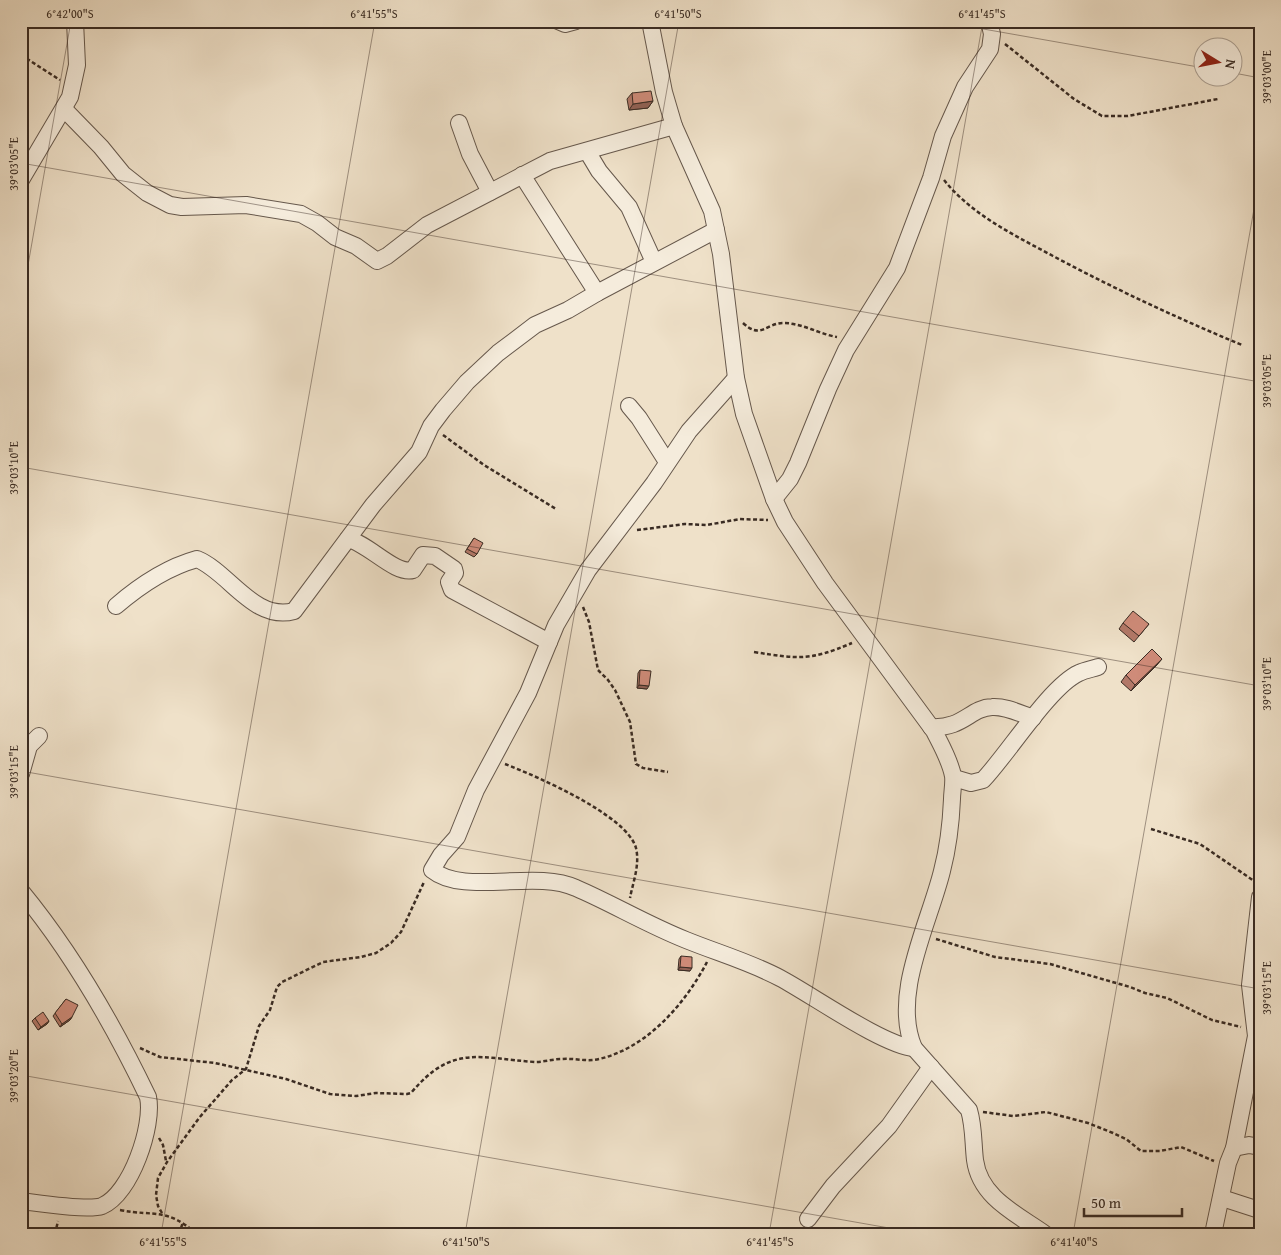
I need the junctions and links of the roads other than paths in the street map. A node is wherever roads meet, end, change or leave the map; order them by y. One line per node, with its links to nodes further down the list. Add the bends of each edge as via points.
1 (75, 21): 6 (street, via 78,59)
2 (558, 21): 3 (street, via 565,24)
3 (576, 21)
4 (650, 21): 8 (street)
5 (990, 27): 19 (street, via 990,49 956,106 897,268 853,339 828,388 798,463)
6 (64, 109): 11 (street); 12 (street, via 123,174 147,193 170,205 246,205 301,214 377,261 427,225)
7 (458, 123): 12 (street)
8 (674, 126): 9 (street); 13 (street, via 705,190)
9 (588, 151): 10 (street, via 550,161); 14 (street, via 599,171 629,207)
10 (522, 175): 12 (street); 15 (street)
11 (21, 180)
12 (490, 192)
13 (716, 230): 14 (street); 16 (street, via 722,254)
14 (654, 262): 15 (street)
15 (596, 293): 20 (street, via 513,340 467,382 432,426 419,452)
16 (736, 378): 18 (street, via 707,408); 19 (street, via 744,414)
17 (629, 406): 18 (street)
18 (666, 462): 22 (street, via 577,589)
19 (774, 499): 25 (street, via 785,522 865,638)
20 (348, 539): 21 (street, via 292,612 258,606 197,559 131,592); 22 (street, via 364,545 401,571 413,570 422,555 436,556 454,569 449,582 452,590)
21 (116, 606)
22 (548, 642): 31 (street, via 528,693 476,790 457,837 432,870 456,880 539,879 563,883 679,937 741,960 887,1039)
23 (1098, 667): 24 (street, via 1068,680)
24 (1034, 718): 25 (street, via 990,707 955,725 944,728); 28 (street, via 983,780 971,783)
25 (931, 726): 28 (street, via 948,757)
26 (39, 736): 27 (street, via 29,746)
27 (21, 774)
28 (954, 778): 31 (street, via 942,870 906,1005)
29 (21, 891): 36 (street, via 57,936 105,1011 148,1097 148,1123 134,1167 110,1201 101,1206)
30 (1260, 896): 34 (street, via 1250,985 1256,1036)
31 (914, 1048): 32 (street)
32 (932, 1067): 38 (street, via 889,1126 833,1186); 39 (street, via 969,1110 975,1162 983,1183 1010,1212)
33 (1260, 1147): 34 (street, via 1249,1145)
34 (1231, 1156): 35 (street)
35 (1222, 1198): 37 (street); 40 (street)
36 (21, 1201)
37 (1256, 1210)
38 (808, 1219)
39 (1045, 1234)
40 (1213, 1234)

